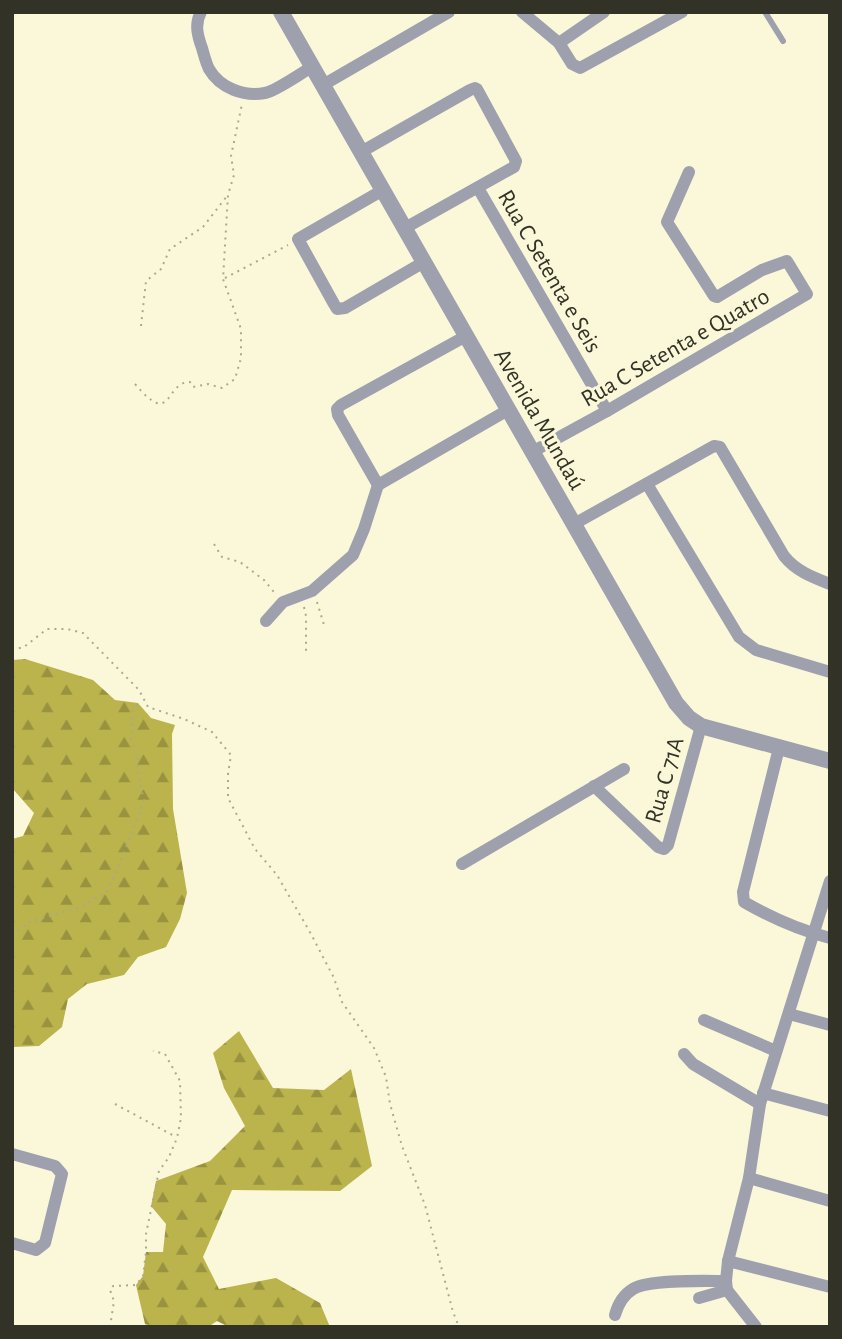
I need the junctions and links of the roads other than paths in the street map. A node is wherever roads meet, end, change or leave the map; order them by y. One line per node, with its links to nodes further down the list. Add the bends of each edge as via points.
1 (201, 12): 10 (street, via 197,36 208,67 226,86 245,93 267,93)
2 (281, 12): 10 (street, Avenida Mundaú)
3 (449, 12): 11 (street)
4 (522, 12): 9 (street)
5 (604, 12): 9 (street)
6 (682, 12): 9 (street, via 584,68 572,64)
7 (765, 12): 8 (lane)
8 (783, 41)
9 (559, 43)
10 (312, 66): 11 (street, Avenida Mundaú)
11 (323, 85): 12 (street, Avenida Mundaú)
12 (361, 152): 14 (street, via 475,88 516,161 514,167); 15 (street, Avenida Mundaú)
13 (689, 172): 20 (street, Rua C Setenta e Quatro, via 667,222 714,296 787,261 807,294)
14 (478, 188): 16 (street); 20 (street, Rua C Setenta e Seis)
15 (383, 190): 16 (street, Avenida Mundaú); 17 (street, via 298,239 337,309)
16 (405, 228): 17 (street, Avenida Mundaú)
17 (424, 262): 18 (street, Avenida Mundaú)
18 (466, 336): 19 (street, Avenida Mundaú); 23 (street, via 337,409)
19 (508, 410): 21 (street, Avenida Mundaú); 23 (street)
20 (607, 411): 21 (street, Rua C Setenta e Quatro)
21 (532, 452): 24 (street, Avenida Mundaú)
22 (647, 484): 24 (street); 25 (street, via 718,445 791,566); 27 (street, via 738,637 756,650)
23 (378, 485): 26 (street, via 353,555 306,594 282,602)
24 (574, 524): 28 (street, Avenida Mundaú, via 677,703)
25 (830, 584)
26 (266, 621)
27 (830, 671)
28 (701, 726): 29 (street, Avenida Mundaú); 32 (street, Rua C 71A, via 664,849)
29 (779, 748): 30 (street, Avenida Mundaú); 35 (street, via 744,902)
30 (830, 761)
31 (624, 769): 32 (street)
32 (594, 786): 33 (street)
33 (462, 864)
34 (830, 881): 35 (street)
35 (813, 934): 36 (street); 37 (street)
36 (830, 938)
37 (789, 1014): 39 (street); 40 (street)
38 (704, 1020): 40 (street)
39 (830, 1025)
40 (776, 1051): 42 (street)
41 (684, 1054): 42 (street, via 692,1064)
42 (762, 1098): 43 (street); 45 (street)
43 (830, 1111)
44 (12, 1154): 47 (street, via 55,1166 62,1174 45,1243 36,1250)
45 (749, 1178): 46 (street); 48 (street)
46 (830, 1201)
47 (12, 1243)
48 (728, 1261): 49 (street); 50 (street)
49 (726, 1286): 51 (street); 52 (street, via 692,1281 648,1284 624,1297); 53 (street)
50 (830, 1287)
51 (699, 1298)
52 (615, 1315)
53 (751, 1325)

